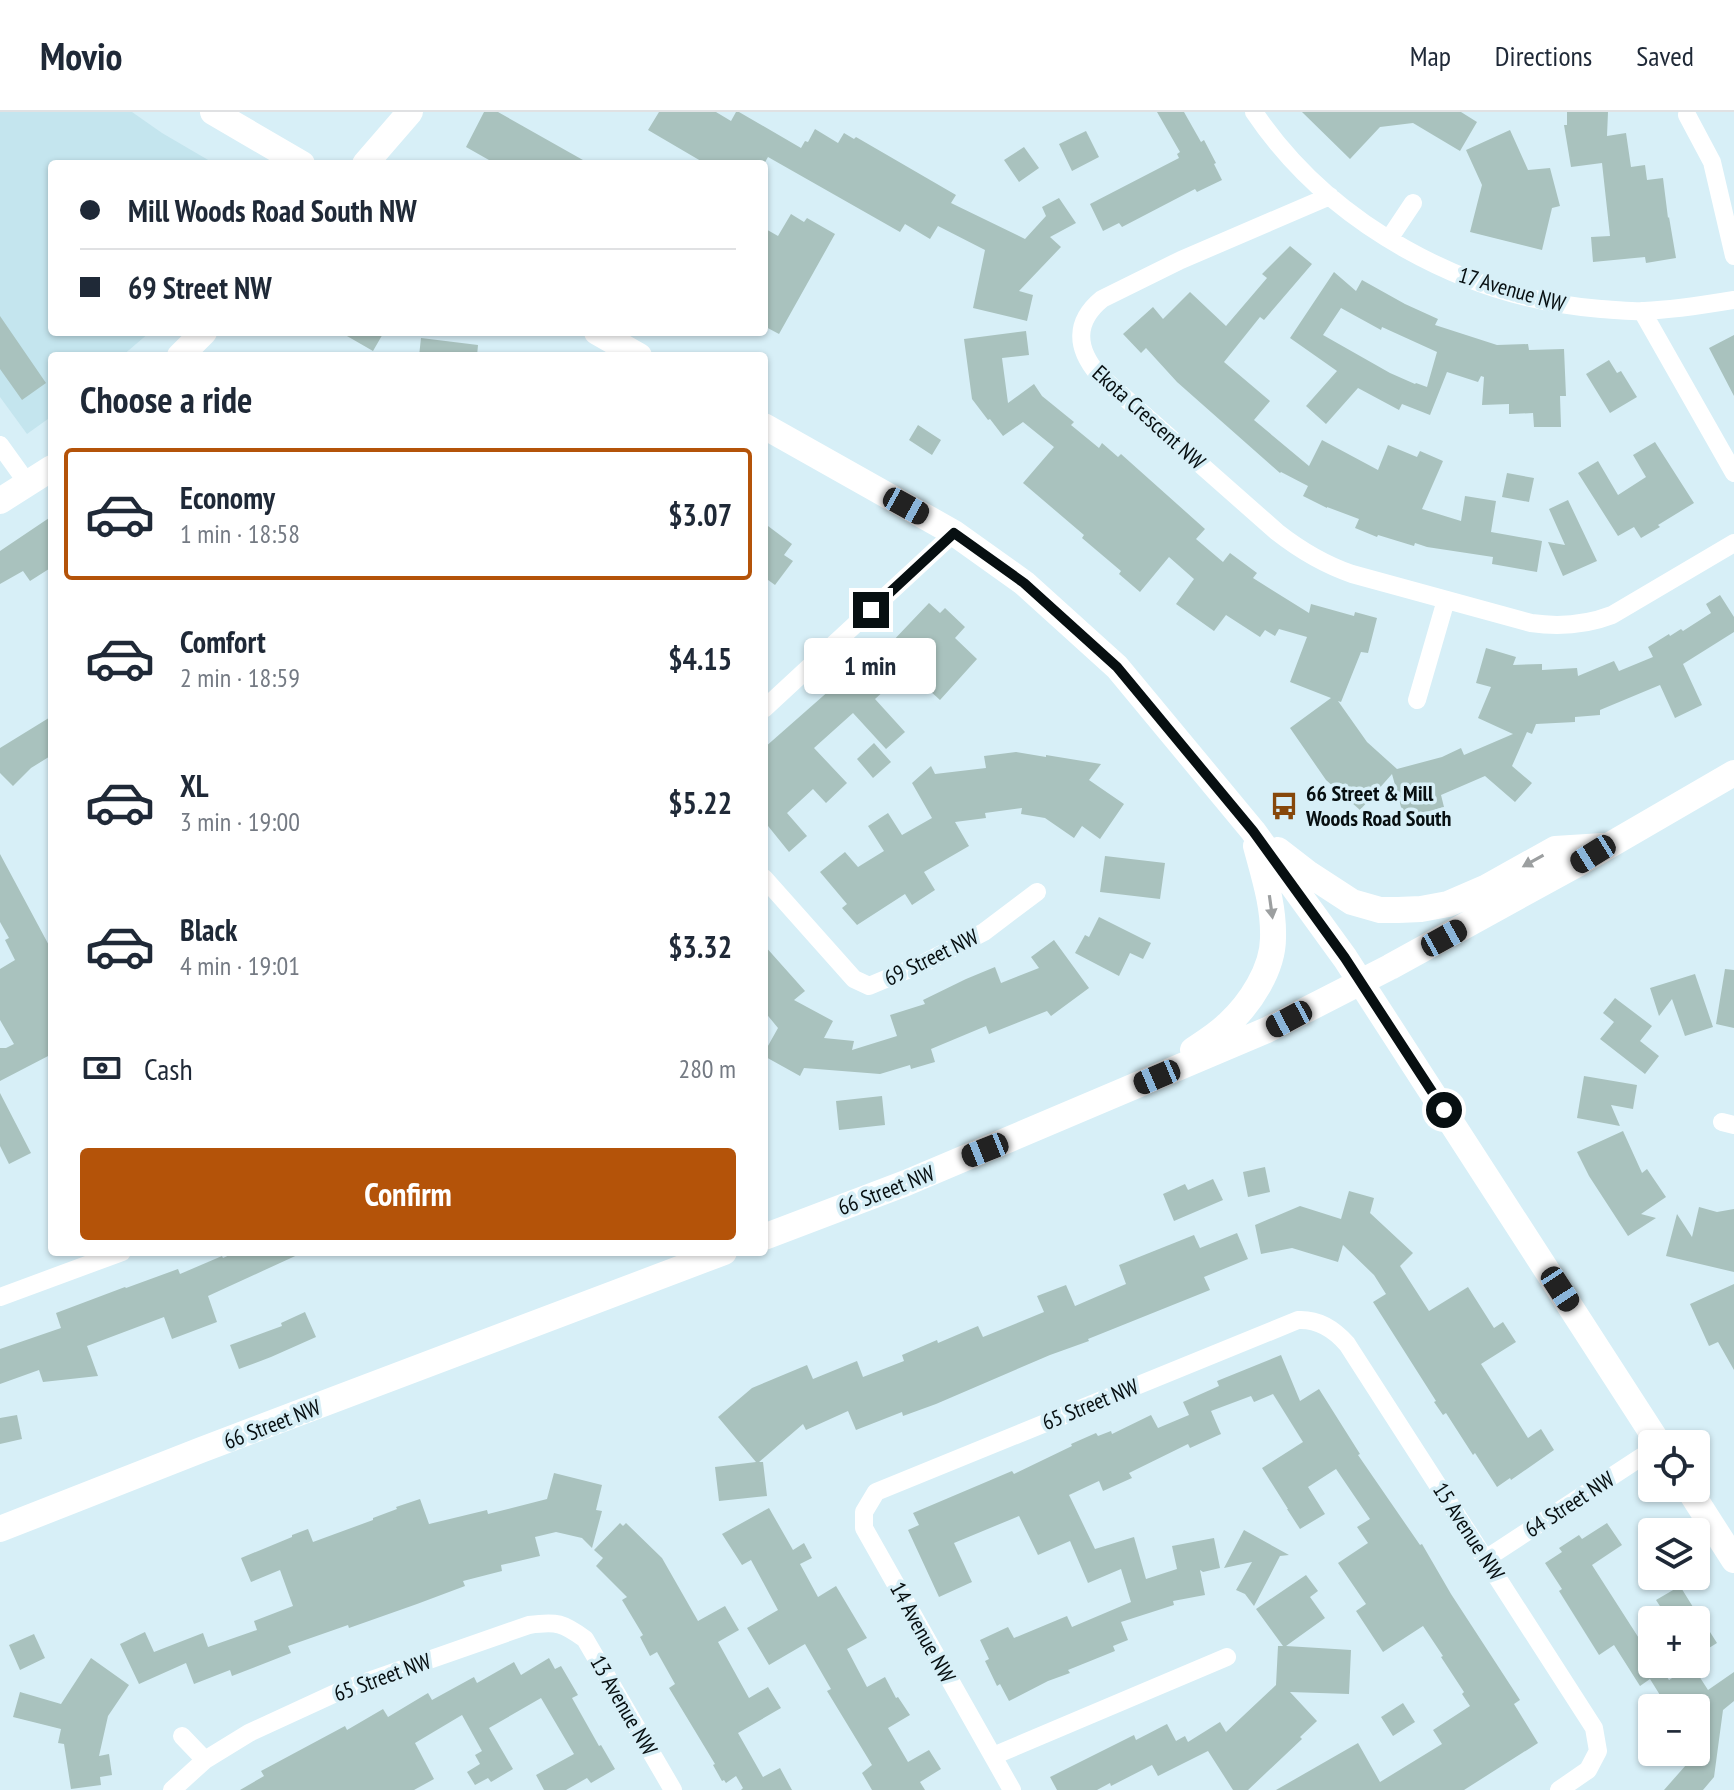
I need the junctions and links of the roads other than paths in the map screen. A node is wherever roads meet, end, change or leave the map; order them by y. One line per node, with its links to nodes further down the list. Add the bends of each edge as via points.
1 (213, 112): 5 (main road)
2 (410, 112): 6 (main road)
3 (1254, 112): 7 (street, 17 Avenue NW)
4 (1687, 115): 10 (street, via 1712,162)
5 (295, 160)
6 (368, 160)
7 (1330, 196): 9 (street, 17 Avenue NW); 25 (street, Ekota Crescent NW, via 1102,299 1083,323 1082,349 1098,374 1292,544 1339,569)
8 (1413, 203): 9 (street)
9 (1389, 239): 12 (street, 17 Avenue NW, via 1493,288 1565,305)
10 (1734, 256)
11 (1734, 300): 12 (street, 17 Avenue NW)
12 (1642, 311): 20 (street)
13 (200, 336): 15 (main road)
14 (604, 336): 16 (main road)
15 (184, 352)
16 (632, 352)
17 (768, 428): 23 (main road)
18 (0, 445): 21 (street)
19 (48, 471): 21 (main road)
20 (1734, 473)
21 (28, 484): 22 (main road)
22 (0, 501)
23 (954, 533): 27 (street); 29 (main road, via 1024,583 1117,667)
24 (1734, 543): 25 (street, Ekota Crescent NW, via 1598,621 1549,626)
25 (1446, 600): 26 (street)
26 (1417, 700)
27 (768, 705)
28 (1734, 773): 30 (main road, 66 Street NW)
29 (1253, 831): 30 (main road, one-way to 29, via 1555,849 1448,904 1380,910 1341,896); 33 (main road); 34 (main road, one-way to 34, via 1274,941 1264,975 1229,1024)
30 (1608, 845): 33 (main road, 66 Street NW)
31 (768, 882): 32 (street, 69 Street NW, via 854,979 869,986 984,932)
32 (1037, 892)
33 (1361, 982): 34 (main road, 66 Street NW, via 1267,1030); 40 (main road)
34 (1129, 1089): 35 (main road, 66 Street NW)
35 (768, 1235)
36 (111, 1256): 38 (street)
37 (713, 1256): 44 (main road, 66 Street NW)
38 (0, 1297)
39 (1320, 1324): 43 (street, 65 Street NW, via 1298,1320 888,1486); 45 (street, 15 Avenue NW, via 1347,1344)
40 (1650, 1430)
41 (1638, 1459): 45 (street, 64 Street NW)
42 (1697, 1502): 46 (main road)
43 (868, 1505): 50 (street, 14 Avenue NW, via 864,1528)
44 (0, 1529)
45 (1487, 1558): 55 (street, 15 Avenue NW, via 1594,1728 1598,1751 1588,1770)
46 (1734, 1560)
47 (569, 1626): 51 (street, 65 Street NW, via 553,1621 529,1625 340,1691 249,1733); 53 (street, 13 Avenue NW, via 585,1639)
48 (1227, 1657): 50 (street)
49 (182, 1736): 51 (street)
50 (993, 1756): 54 (street, 14 Avenue NW)
51 (205, 1760): 52 (street, 65 Street NW)
52 (172, 1790)
53 (673, 1790)
54 (1012, 1790)
55 (1559, 1790)

